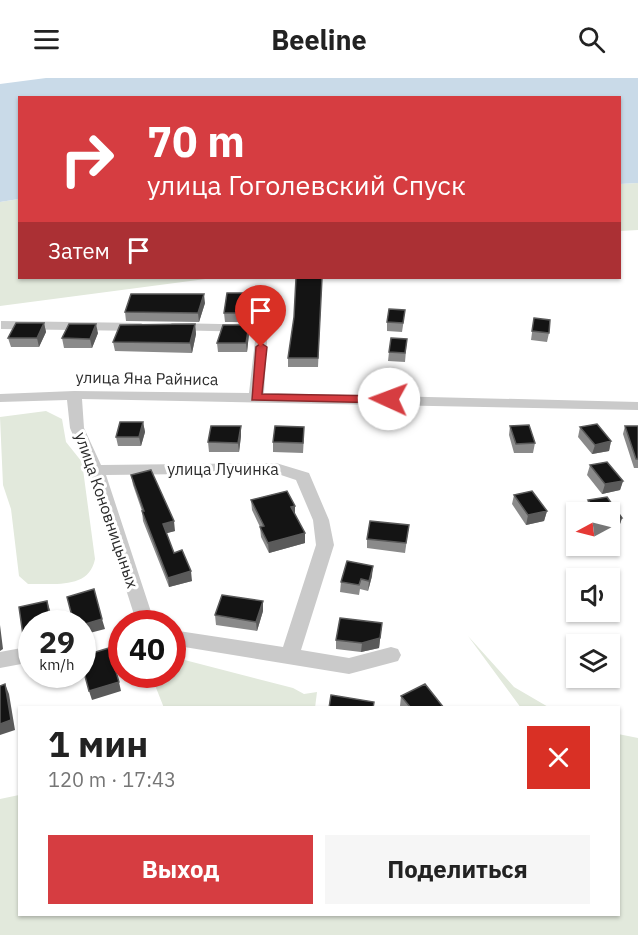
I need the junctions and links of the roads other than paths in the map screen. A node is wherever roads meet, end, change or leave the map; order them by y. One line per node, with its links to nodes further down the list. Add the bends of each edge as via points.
1 (1, 325): 3 (street, via 263,328)
2 (74, 395): 3 (street, улица Яна Райниса); 4 (street, улица Яна Райниса); 6 (street, улица Коновницыных, via 77,428)
3 (256, 397): 5 (street, улица Яна Райниса)
4 (0, 398)
5 (638, 406)
6 (96, 470): 7 (street, улица Коновницыных); 10 (street, улица Лучинка, via 276,468 303,477 321,520 325,545)
7 (141, 610)
8 (186, 639): 10 (street)
9 (391, 655): 10 (street, via 349,666)
10 (290, 656)
11 (18, 657): 12 (street)
12 (0, 660)

